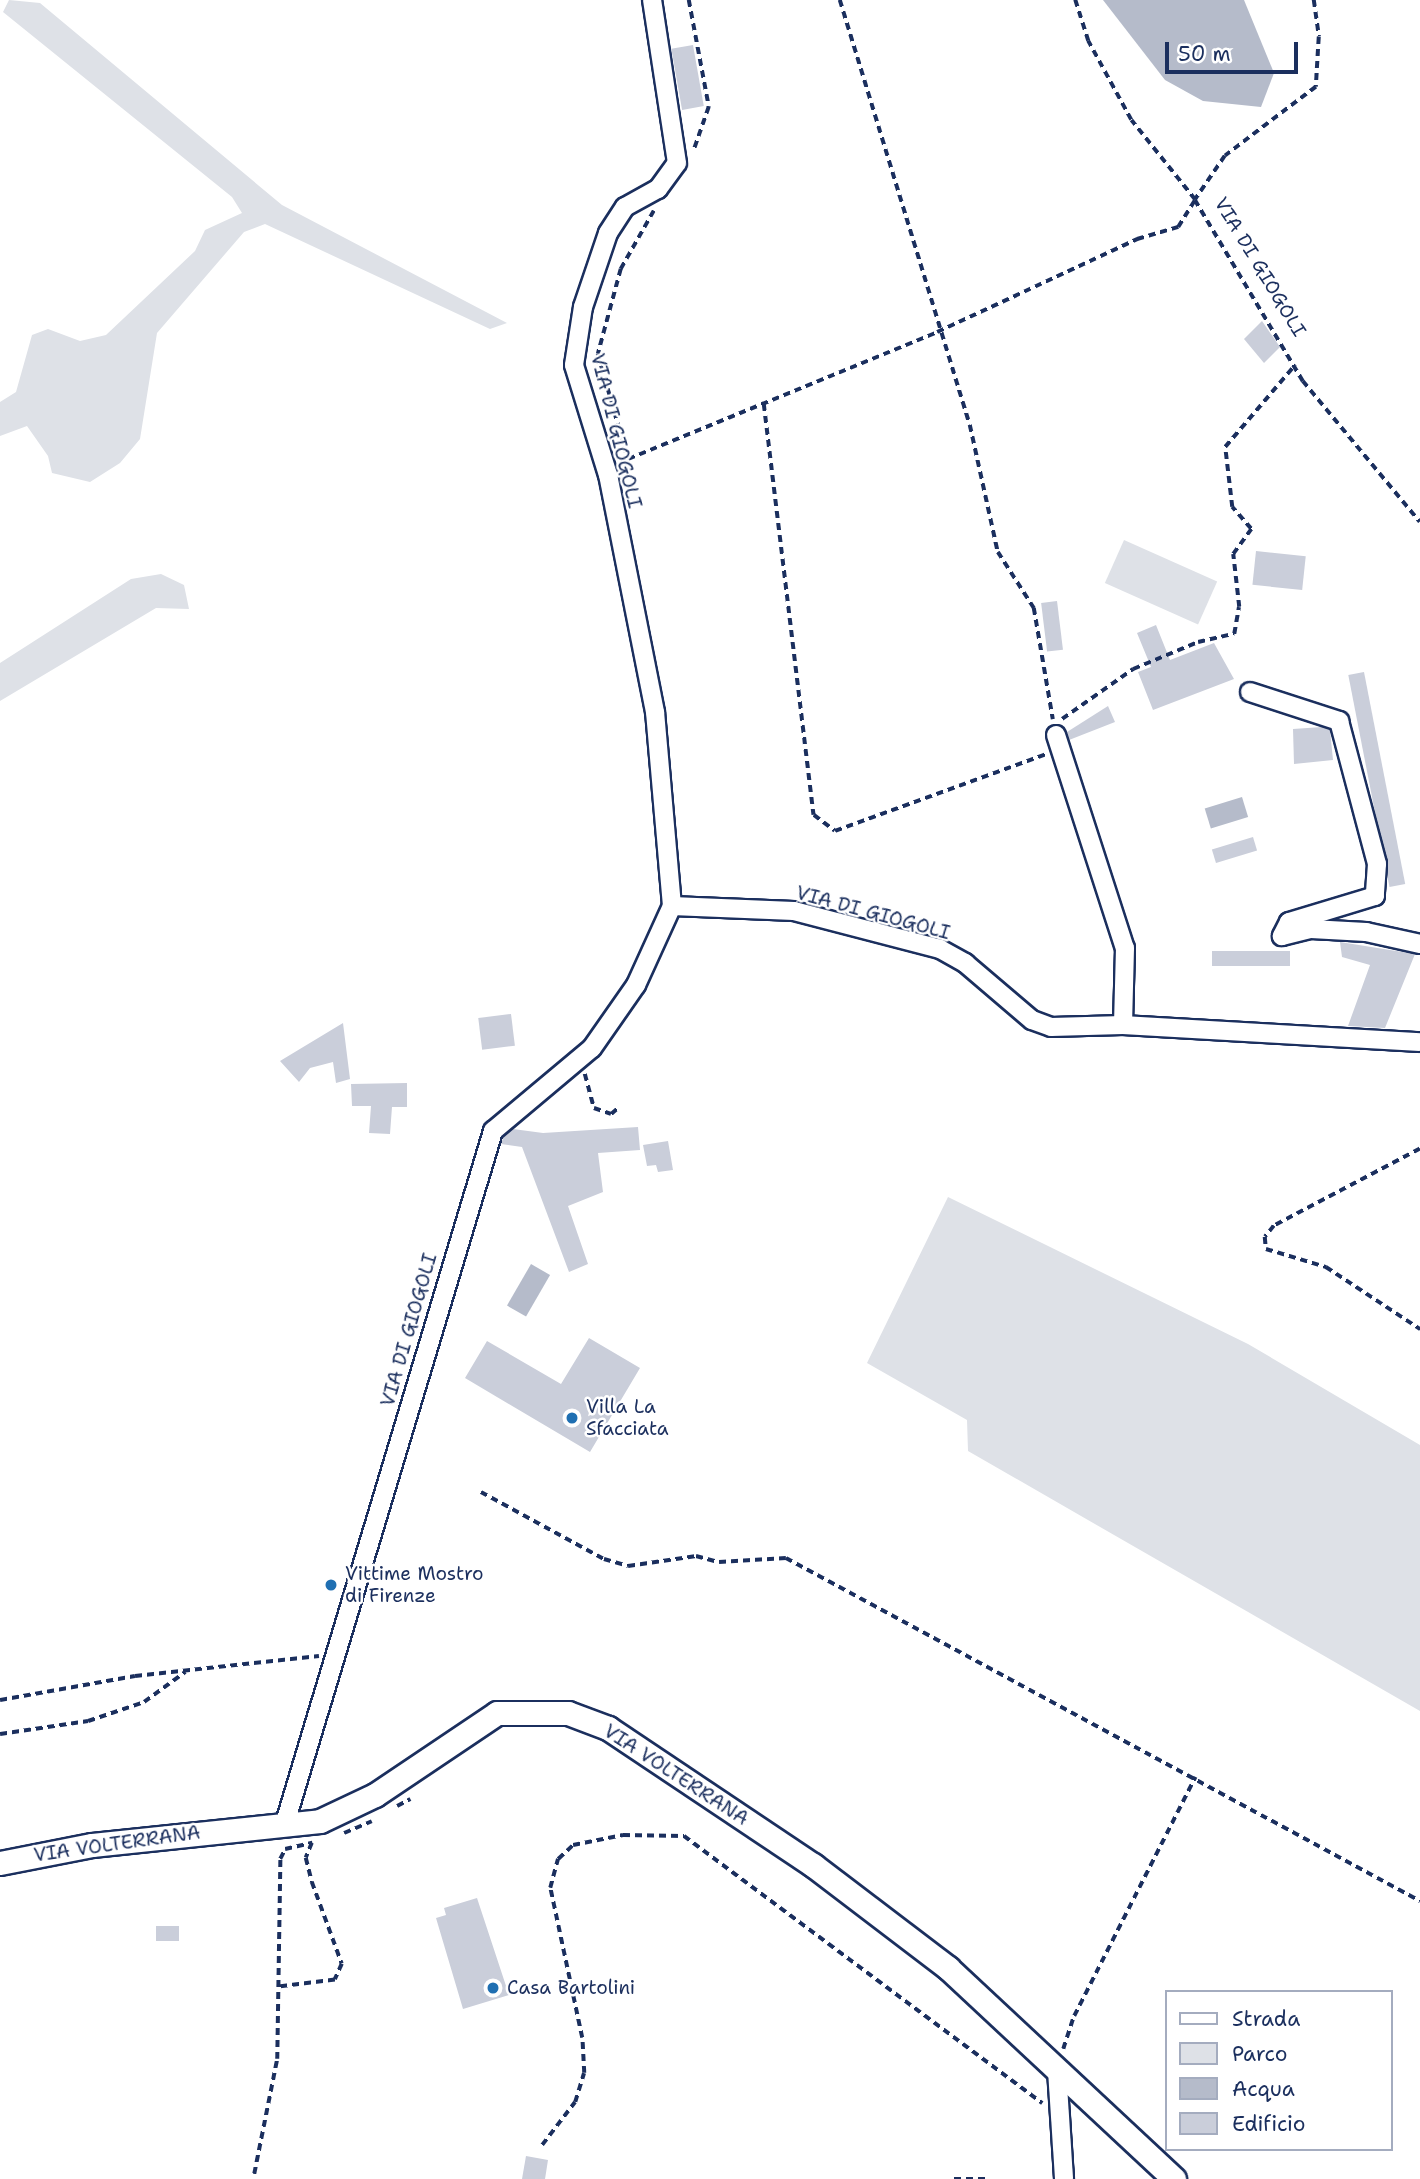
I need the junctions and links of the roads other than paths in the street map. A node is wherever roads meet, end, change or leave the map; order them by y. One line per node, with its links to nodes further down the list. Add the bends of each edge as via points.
1 (652, 0): 4 (street, VIA DI GIOGOLI, via 677,163 658,189 625,207 608,233 583,306 574,365 608,475 655,712)
2 (1250, 692): 5 (street, via 1339,721 1377,864 1375,896 1289,922 1282,936 1325,929)
3 (1059, 742): 6 (street, via 1125,948)
4 (673, 906): 6 (street, VIA DI GIOGOLI, via 794,911 830,919 940,949 965,963 1032,1020 1051,1027); 8 (street, VIA DI GIOGOLI, via 636,985 593,1048 493,1131)
5 (1420, 944)
6 (1123, 1026): 7 (street, VIA DI GIOGOLI)
7 (1420, 1042)
8 (285, 1823): 9 (main road, VIA VOLTERRANA, via 92,1845); 10 (main road, VIA VOLTERRANA, via 320,1821 348,1811 497,1713 568,1713 608,1728 813,1865 948,1968)
9 (0, 1863)
10 (1057, 2070): 11 (street); 12 (main road, VIA VOLTERRANA)
11 (1064, 2179)
12 (1174, 2179)

